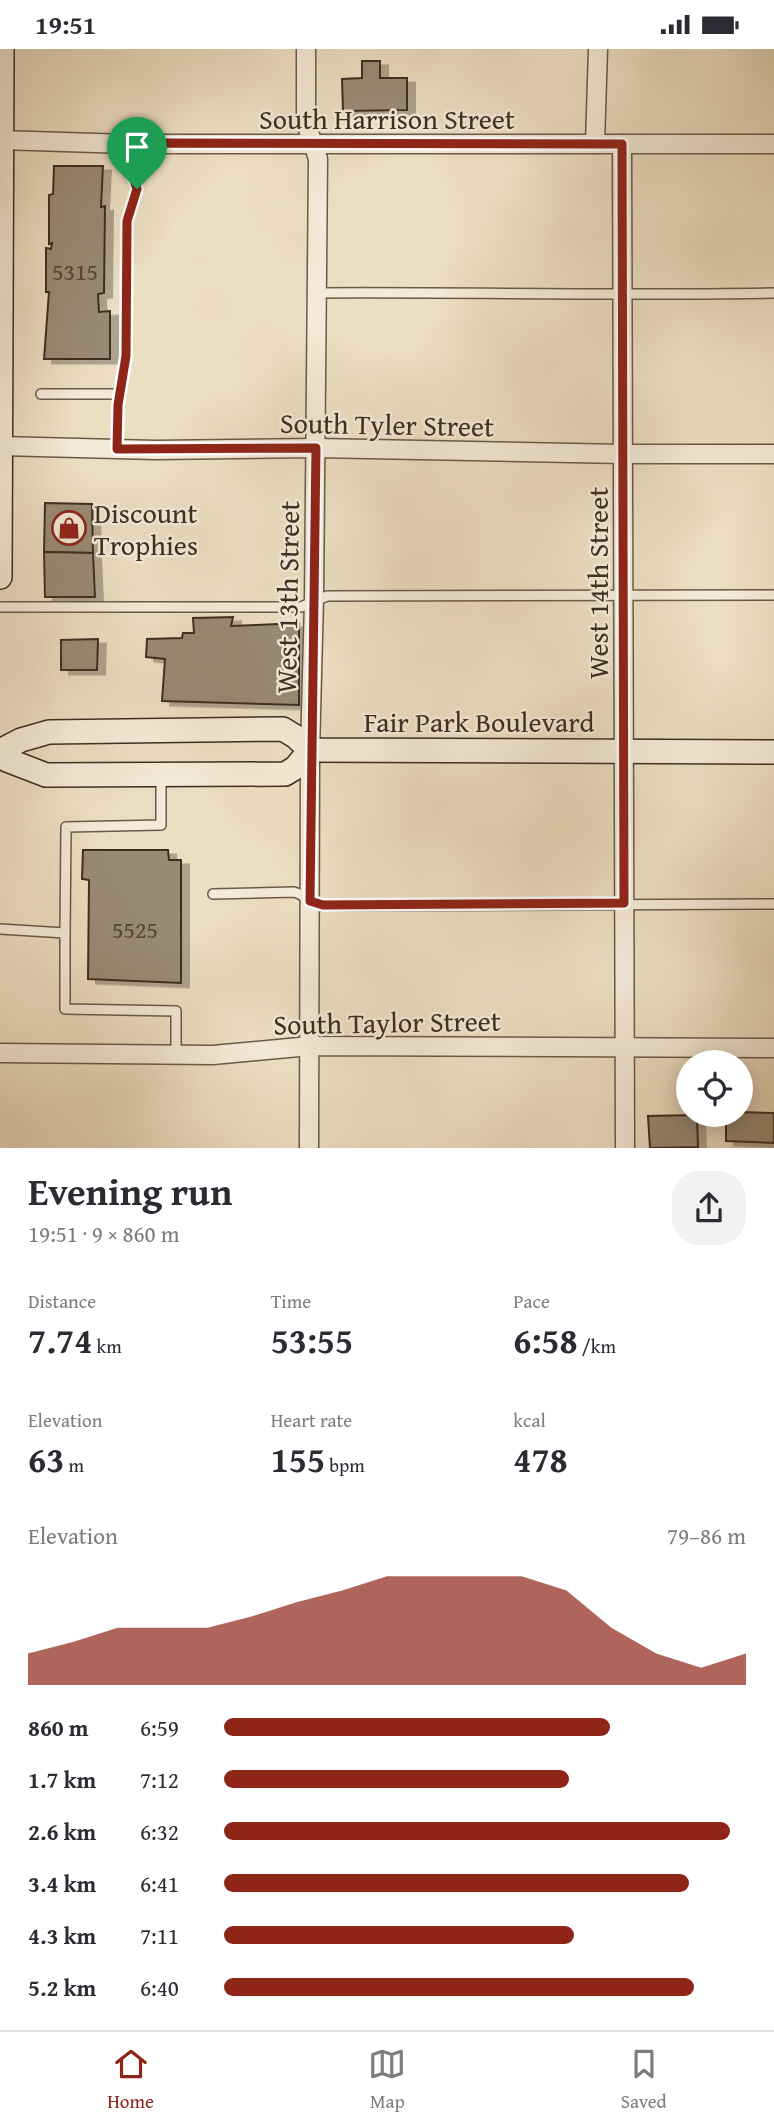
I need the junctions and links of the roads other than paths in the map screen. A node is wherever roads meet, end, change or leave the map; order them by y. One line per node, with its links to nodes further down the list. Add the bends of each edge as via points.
1 (2, 49): 4 (street)
2 (306, 49): 6 (street, West 13th Street, via 306,123)
3 (598, 49): 7 (street)
4 (2, 140): 5 (street, South Harrison Street); 10 (street)
5 (128, 144): 6 (street, South Harrison Street); 16 (lane, via 137,189 127,221 126,356)
6 (313, 144): 7 (street, South Harrison Street); 11 (street, West 13th Street, via 318,159)
7 (595, 144): 8 (street, South Harrison Street)
8 (622, 144): 9 (street, South Harrison Street); 13 (street, West 14th Street)
9 (774, 144)
10 (1, 254): 14 (street)
11 (316, 293): 13 (lane); 18 (street, West 13th Street)
12 (774, 293): 13 (lane)
13 (623, 296): 20 (street, West 14th Street)
14 (1, 340): 17 (street)
15 (41, 394): 16 (lane)
16 (121, 394): 19 (lane)
17 (1, 446): 19 (street, South Tyler Street); 22 (street)
18 (316, 448): 19 (street, South Tyler Street); 20 (street, South Tyler Street); 27 (street, West 13th Street)
19 (117, 449)
20 (623, 454): 21 (street, South Tyler Street); 25 (street, West 14th Street)
21 (774, 454)
22 (1, 484): 23 (street)
23 (0, 536): 24 (street)
24 (0, 577)
25 (624, 595): 26 (lane); 27 (lane, via 327,596); 30 (street, West 14th Street)
26 (774, 595)
27 (314, 601): 28 (lane, via 300,607); 29 (street, West 13th Street)
28 (0, 607)
29 (310, 750): 30 (street, Fair Park Boulevard); 32 (street, via 283,729 49,732 21,740); 33 (street, via 285,774); 35 (street, West 13th Street)
30 (624, 751): 31 (street, Fair Park Boulevard); 36 (street, West 14th Street)
31 (774, 752)
32 (0, 753): 33 (street, via 46,775)
33 (161, 773): 39 (lane, via 161,825 66,827)
34 (213, 894): 35 (lane, via 294,892)
35 (310, 901): 36 (lane, via 323,905); 40 (street, West 13th Street)
36 (624, 903): 37 (lane); 41 (street, West 14th Street)
37 (774, 904)
38 (0, 929): 39 (lane)
39 (65, 933): 44 (lane, via 65,1009 176,1011)
40 (310, 1046): 41 (street, South Taylor Street); 44 (street, South Taylor Street); 45 (street, West 13th Street)
41 (625, 1047): 42 (street, South Taylor Street); 46 (street, West 14th Street)
42 (774, 1048)
43 (0, 1053): 44 (street, South Taylor Street)
44 (176, 1054)
45 (309, 1148)
46 (625, 1148)

